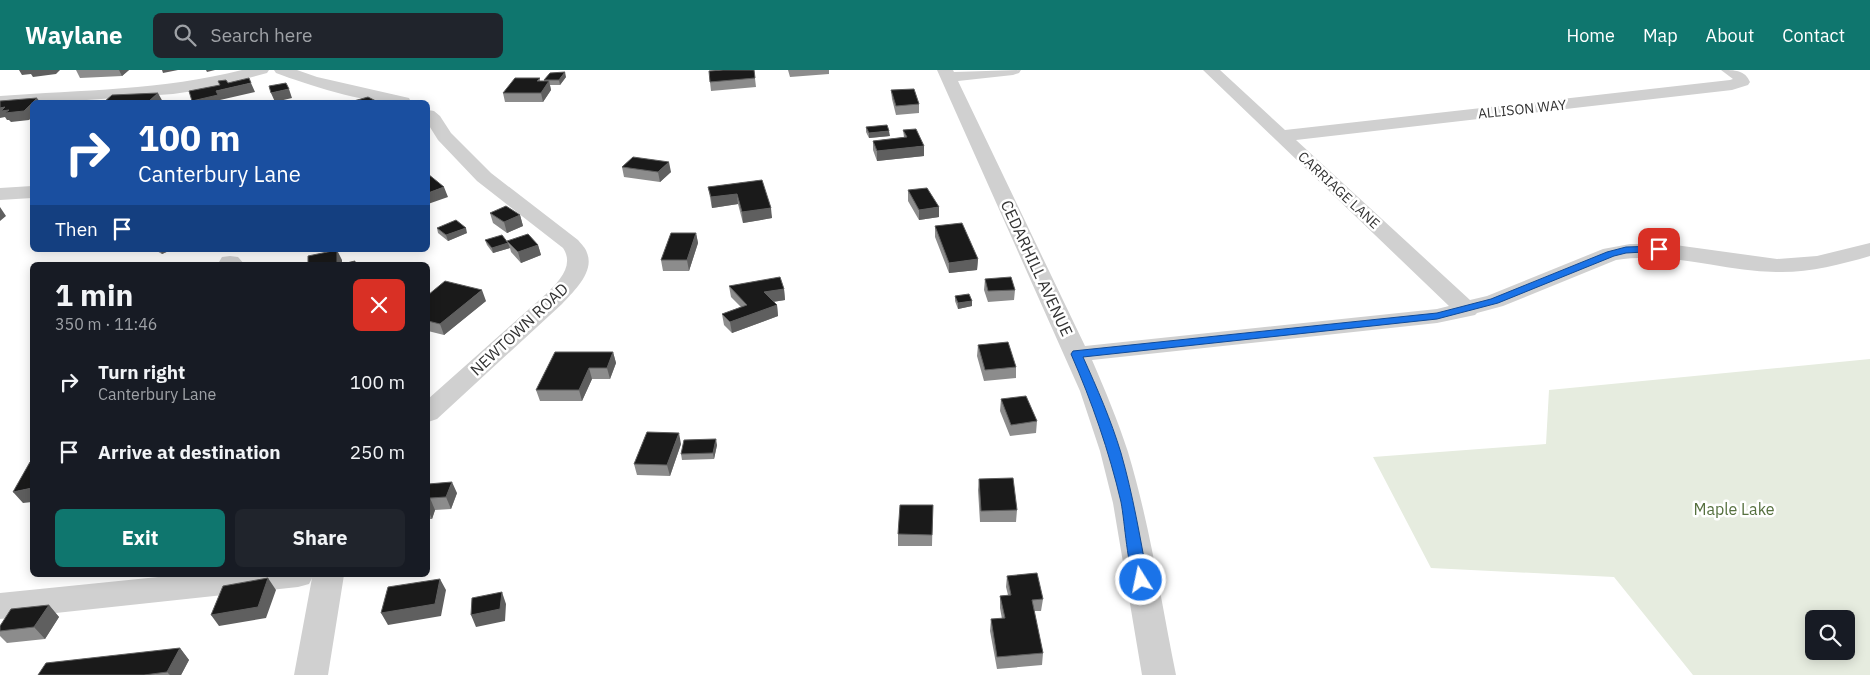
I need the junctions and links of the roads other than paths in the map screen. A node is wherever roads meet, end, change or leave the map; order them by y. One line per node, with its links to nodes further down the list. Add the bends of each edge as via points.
1 (261, 70): 8 (street, via 174,89)
2 (282, 70): 7 (street, via 312,81)
3 (1013, 70): 6 (street)
4 (1211, 70): 10 (street, CARRIAGE LANE)
5 (1729, 70): 10 (street, ALLISON WAY, via 1740,76 1742,82)
6 (946, 73): 15 (street, CEDARHILL AVENUE)
7 (394, 100)
8 (0, 101)
9 (430, 117): 16 (street, NEWTOWN ROAD, via 484,177 571,244 577,253 578,263 574,275 554,300)
10 (1281, 136): 14 (street, CARRIAGE LANE)
11 (30, 192): 12 (street)
12 (0, 194)
13 (1870, 249): 14 (street, via 1830,261 1790,266 1737,262 1670,250 1626,250)
14 (1467, 310): 15 (street, via 1437,316)
15 (1077, 354): 22 (street, CEDARHILL AVENUE, via 1114,451 1127,502)
16 (430, 411)
17 (259, 577): 19 (street)
18 (328, 577): 21 (street)
19 (141, 583): 20 (street)
20 (0, 606)
21 (311, 675)
22 (1159, 675)

